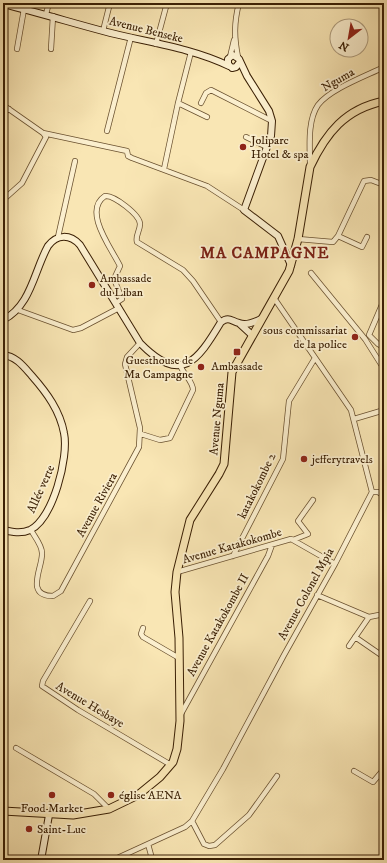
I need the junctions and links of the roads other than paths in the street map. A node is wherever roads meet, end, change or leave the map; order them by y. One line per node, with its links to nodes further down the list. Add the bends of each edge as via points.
1 (49, 3): 7 (street)
2 (110, 3): 9 (street)
3 (167, 3): 12 (street)
4 (239, 3): 11 (street)
5 (3, 4): 6 (street, Avenue Benseke)
6 (24, 9): 7 (street, Avenue Benseke); 13 (street)
7 (46, 14): 8 (street, Avenue Benseke)
8 (53, 16): 9 (street, Avenue Benseke); 14 (street)
9 (103, 31): 10 (street, Avenue Benseke)
10 (131, 37): 12 (street, Avenue Benseke); 28 (street)
11 (234, 39): 16 (street); 17 (street)
12 (156, 44): 15 (street, Avenue Benseke)
13 (17, 49)
14 (51, 49)
15 (191, 52): 17 (street, Avenue Benseke); 21 (street)
16 (239, 60): 17 (street, Avenue Benseke, via 236,56); 17 (street, via 238,66); 19 (street)
17 (230, 62): 19 (street)
18 (384, 67): 33 (street, Nguma, via 335,92 318,105 310,134)
19 (247, 76): 27 (street, via 269,111)
20 (384, 101): 33 (main road, Avenue Nguma, via 360,108 339,122)
21 (178, 103): 26 (street); 34 (street)
22 (201, 103): 27 (street, via 206,93 211,90)
23 (3, 105): 24 (street)
24 (9, 109): 25 (street); 29 (street)
25 (3, 113)
26 (207, 117)
27 (272, 121): 31 (street)
28 (107, 131)
29 (45, 134): 34 (street, via 127,151 128,156 132,158); 36 (street, via 22,183)
30 (246, 137): 31 (street)
31 (267, 147): 37 (street)
32 (75, 161): 39 (street)
33 (310, 167): 41 (main road, Avenue Nguma)
34 (166, 170): 37 (street, via 206,186)
35 (384, 185): 38 (street, via 371,180 364,181)
36 (3, 200)
37 (244, 210): 42 (street, via 278,236)
38 (338, 236): 40 (street, via 362,247); 41 (street, via 333,242)
39 (58, 237): 46 (street, via 70,238 80,245); 47 (street, via 48,246 24,302)
40 (367, 237)
41 (298, 238): 42 (main road, Avenue Nguma)
42 (291, 265): 44 (main road, Avenue Nguma)
43 (311, 273): 54 (street)
44 (274, 298): 48 (main road, Avenue Nguma); 58 (street)
45 (384, 300): 53 (street)
46 (118, 306): 47 (street, via 73,330); 50 (street, via 122,299 114,279 120,266 96,216 98,203 105,196 112,196 121,202 139,220 137,242 183,270 194,281); 55 (street)
47 (18, 310): 49 (street)
48 (261, 319): 51 (street); 52 (main road, Avenue Nguma)
49 (3, 320)
50 (222, 322): 51 (street, via 230,319); 59 (street, via 202,353)
51 (240, 324): 52 (street)
52 (252, 335): 73 (main road, Avenue Nguma, via 232,372 224,464 190,520)
53 (369, 335): 54 (street); 56 (street)
54 (365, 339): 60 (street)
55 (140, 343): 59 (street, via 157,359); 63 (street, Avenue Riviera, via 127,357 125,364)
56 (384, 347)
57 (3, 355): 68 (street, Allée verte, via 10,356 22,364 48,394 65,437 66,454 62,474 42,517)
58 (315, 358): 62 (street, via 346,401); 71 (street, katakokombe 2, via 289,401 283,459)
59 (180, 365): 63 (street, via 193,390 170,438 160,440)
60 (384, 369)
61 (384, 417): 62 (street, via 380,411)
62 (354, 419): 64 (street)
63 (140, 434): 68 (street, Avenue Riviera, via 139,447 132,462 61,591 53,596 42,593 37,587 36,579 42,553)
64 (372, 492): 65 (street); 72 (street, Avenue Colonel Mpia)
65 (384, 496)
66 (313, 500): 69 (street, via 298,522 308,534)
67 (3, 530): 68 (street, Allée verte, via 23,533)
68 (31, 530)
69 (293, 540): 70 (street, Avenue Katakokombe); 72 (street, Avenue Katakokombe)
70 (272, 545): 71 (street, Avenue Katakokombe); 83 (street, Avenue Katakokombe II)
71 (233, 556): 73 (street, Avenue Katakokombe)
72 (335, 564): 74 (street, Avenue Colonel Mpia)
73 (176, 572): 82 (main road, Avenue Nguma)
74 (317, 595): 77 (street); 92 (street, Avenue Colonel Mpia)
75 (90, 601): 85 (street, Avenue Hesbaye, via 42,686)
76 (384, 614): 77 (street)
77 (369, 617): 79 (street)
78 (143, 628): 82 (street, via 143,637)
79 (355, 637): 80 (street); 81 (street)
80 (349, 646)
81 (384, 657)
82 (179, 658): 83 (main road, Avenue Nguma)
83 (180, 714): 85 (main road, Avenue Nguma, via 177,749)
84 (16, 748): 89 (street, via 94,794)
85 (172, 765): 89 (main road, via 138,795)
86 (384, 769): 87 (street, via 373,782)
87 (354, 771)
88 (277, 776): 92 (street, via 247,817 215,845 204,844)
89 (109, 809): 91 (main road, via 78,815)
90 (3, 812): 91 (main road)
91 (49, 815): 94 (street)
92 (192, 821): 93 (street, Avenue Colonel Mpia)
93 (148, 844): 95 (street, Avenue Colonel Mpia); 96 (street, via 151,855)
94 (41, 860)
95 (113, 860)
96 (148, 860)

